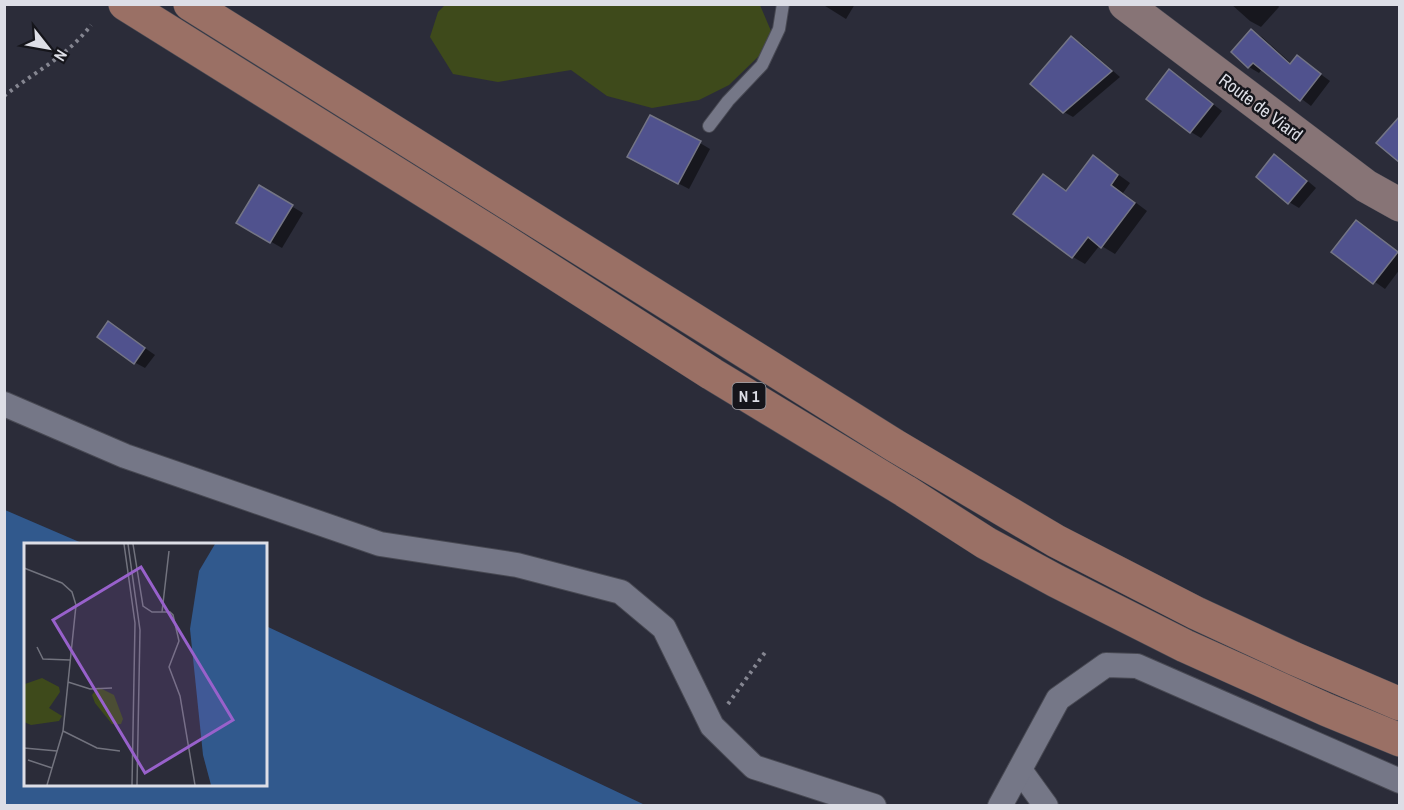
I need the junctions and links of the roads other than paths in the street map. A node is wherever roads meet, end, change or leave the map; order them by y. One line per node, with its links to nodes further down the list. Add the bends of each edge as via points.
1 (125, 4): 9 (main road, N 1, via 986,543 1185,646)
2 (190, 4): 8 (main road, N 1, via 874,432 1056,541 1218,623)
3 (783, 4): 5 (lane, via 779,29 762,65)
4 (1125, 4): 6 (main road, Route de Viard, via 1366,186)
5 (709, 126)
6 (1400, 206)
7 (4, 404): 12 (street, via 125,456 380,544 517,565 621,592 664,628 712,726 754,767)
8 (1400, 704)
9 (1400, 740)
10 (1020, 770): 11 (street, via 1058,699 1106,664 1137,666); 13 (street); 14 (street)
11 (1400, 781)
12 (874, 806)
13 (1000, 806)
14 (1046, 806)

